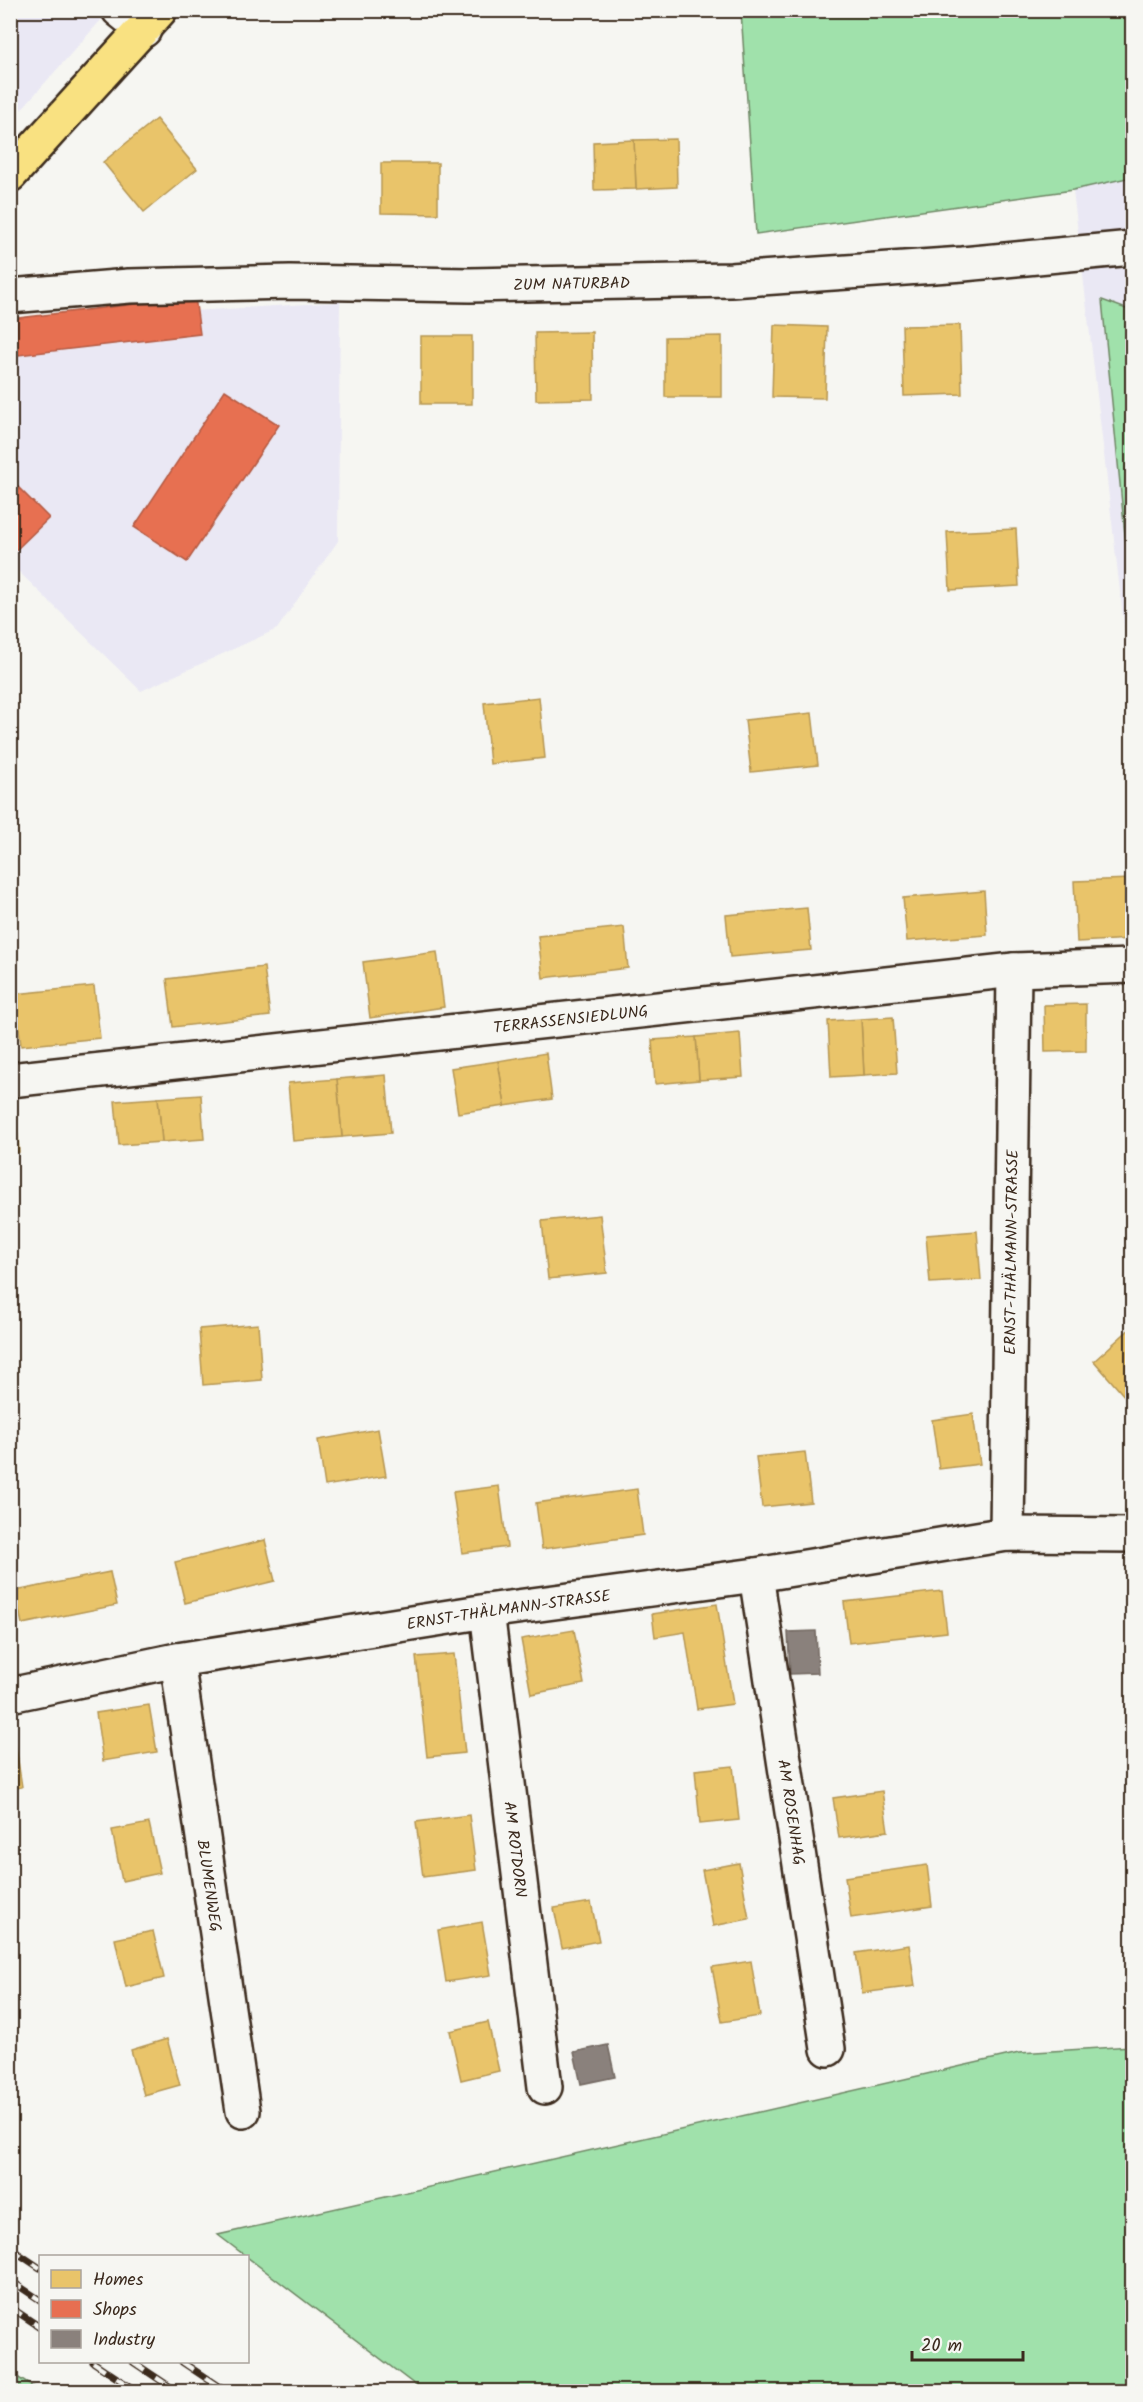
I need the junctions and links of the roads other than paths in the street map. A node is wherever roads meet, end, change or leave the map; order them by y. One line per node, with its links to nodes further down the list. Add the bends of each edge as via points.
1 (119, 10): 2 (street)
2 (152, 20): 3 (main road)
3 (10, 175)
4 (1132, 248): 5 (street, ZUM NATURBAD, via 731,280 470,285 290,282 129,286)
5 (10, 296)
6 (1132, 966): 7 (street, TERRASSENSIEDLUNG)
7 (1014, 970): 8 (street, TERRASSENSIEDLUNG); 9 (street, ERNST-THÄLMANN-STRASSE)
8 (10, 1080)
9 (1007, 1534): 10 (street, ERNST-THÄLMANN-STRASSE); 11 (street, ERNST-THÄLMANN-STRASSE)
10 (1132, 1535)
11 (756, 1575): 12 (street, ERNST-THÄLMANN-STRASSE); 15 (street, AM ROSENHAG)
12 (487, 1611): 13 (street, ERNST-THÄLMANN-STRASSE); 16 (street, AM ROTDORN)
13 (177, 1660): 14 (street, ERNST-THÄLMANN-STRASSE); 17 (street, BLUMENWEG)
14 (10, 1695)
15 (828, 2049)
16 (545, 2087)
17 (243, 2110)

